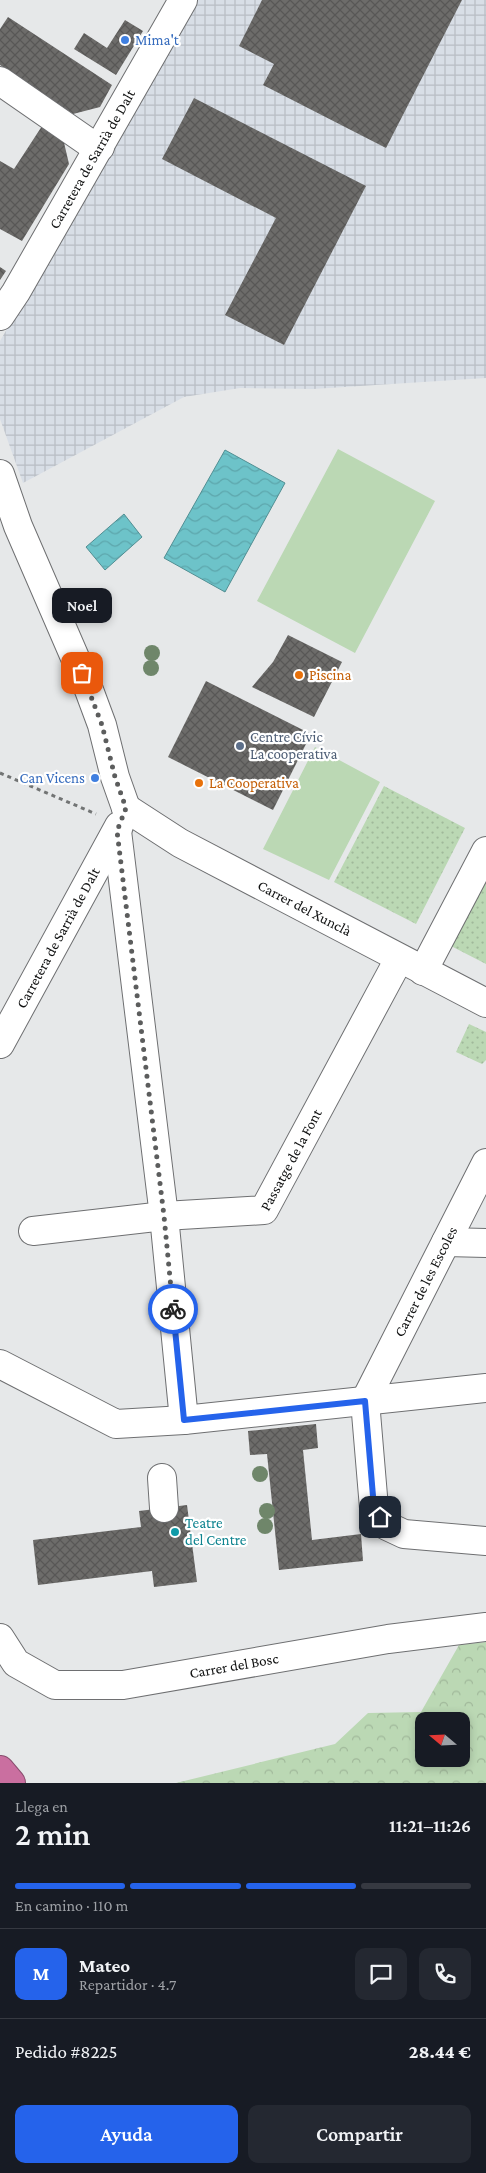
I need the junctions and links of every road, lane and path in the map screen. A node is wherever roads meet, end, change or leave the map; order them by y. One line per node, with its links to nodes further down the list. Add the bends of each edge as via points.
1 (182, 0): 3 (street, Carretera de Sarrià de Dalt)
2 (0, 81): 3 (street, via 88,142)
3 (100, 146): 4 (street, Carretera de Sarrià de Dalt)
4 (0, 316)
5 (0, 474): 7 (street, via 18,526 102,725 115,777)
6 (0, 772): 7 (path)
7 (121, 821): 9 (street, Carrer del Xunclà, via 180,843); 11 (street, Carretera de Sarrià de Dalt); 13 (street)
8 (486, 851): 9 (street)
9 (411, 965): 10 (street, Carrer del Xunclà); 13 (street, Passatge de la Font, via 264,1210)
10 (486, 1003)
11 (4, 1029)
12 (486, 1163): 15 (street, Carrer de les Escoles)
13 (164, 1216): 14 (street, Passatge de la Font); 20 (street)
14 (33, 1231)
15 (446, 1242): 16 (street); 19 (street, Carrer de les Escoles)
16 (486, 1244)
17 (0, 1364): 20 (street, via 116,1424)
18 (486, 1388): 19 (street)
19 (365, 1401): 20 (street); 23 (street, via 374,1508 387,1526 404,1534)
20 (184, 1420)
21 (162, 1478): 22 (street)
22 (164, 1508)
23 (486, 1541)
24 (486, 1627): 25 (street, Carrer del Bosc, via 388,1639 123,1685 55,1685 16,1662)
25 (0, 1638)
26 (0, 1770): 27 (highway)
27 (11, 1783)

